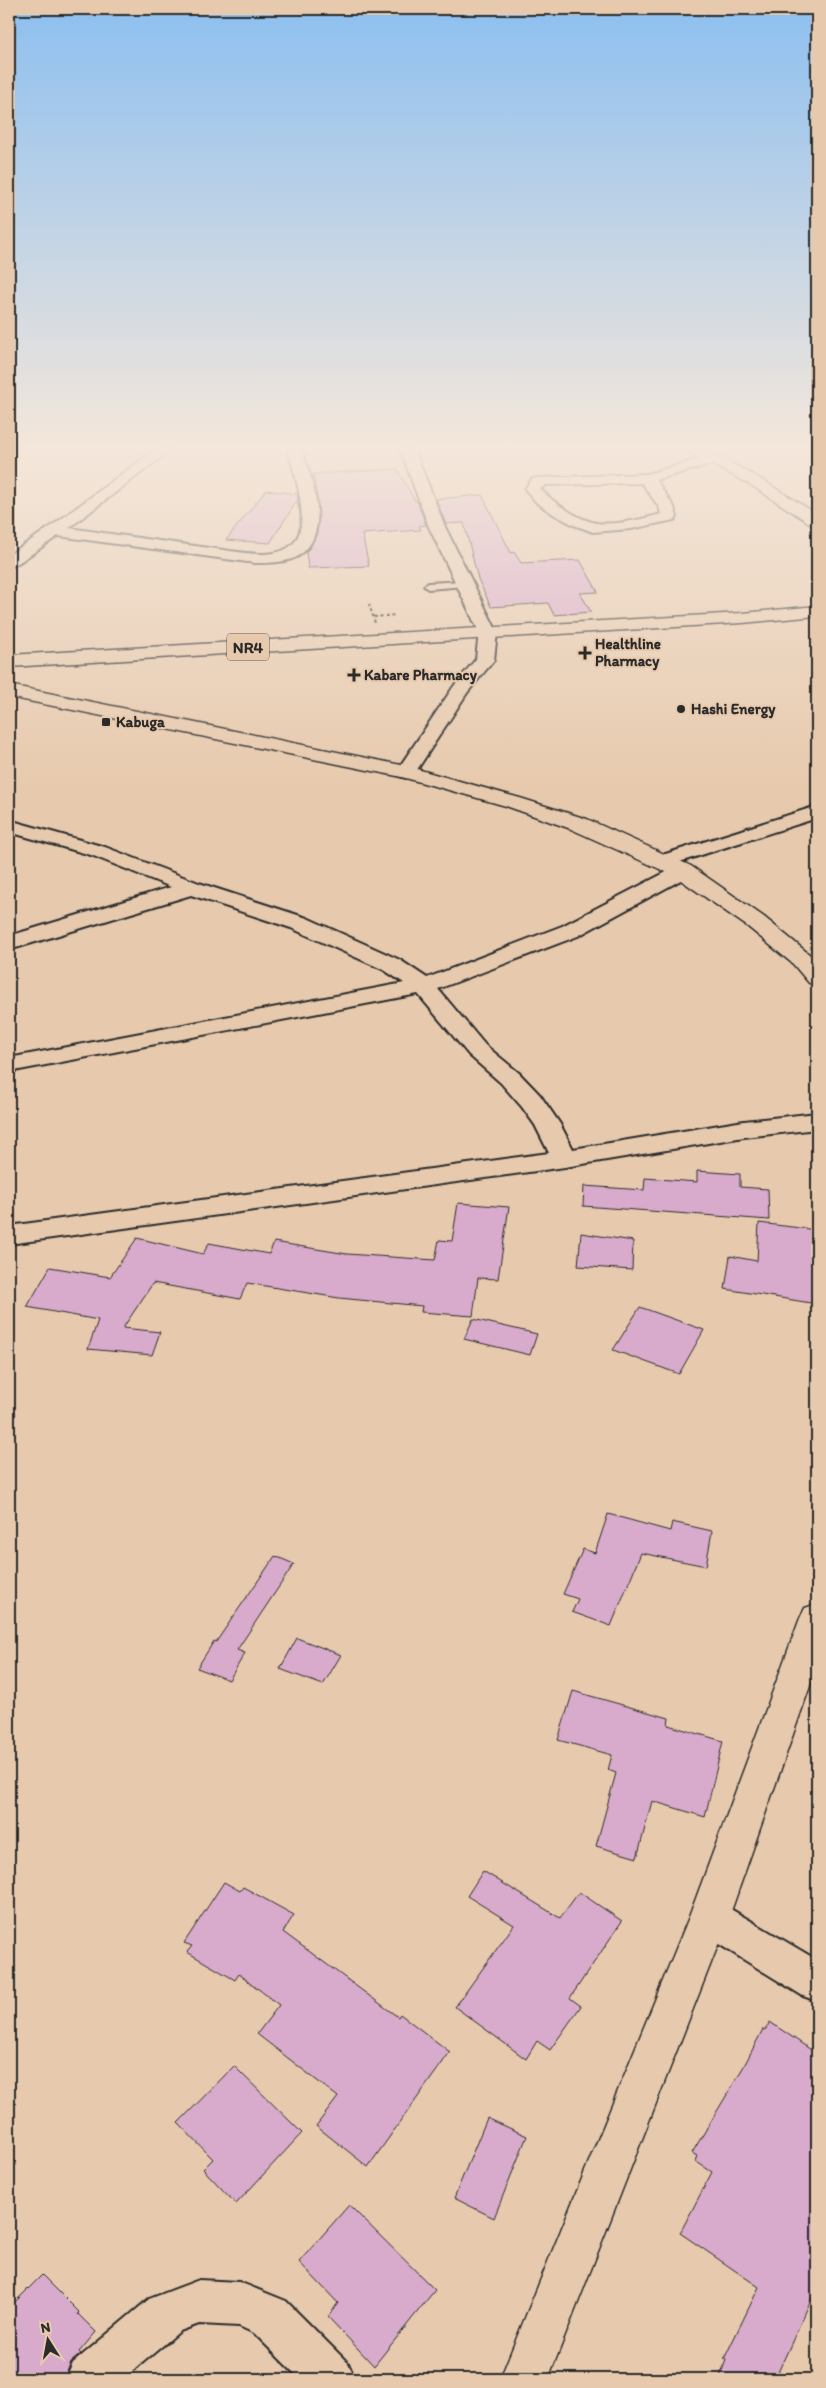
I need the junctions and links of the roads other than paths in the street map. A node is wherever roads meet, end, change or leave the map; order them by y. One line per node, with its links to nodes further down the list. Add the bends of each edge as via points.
1 (452, 560): 2 (street)
2 (463, 584): 3 (lane); 5 (street)
3 (428, 586)
4 (817, 611): 5 (main road, NR4)
5 (488, 632): 6 (main road, NR4); 8 (street, via 485,660 460,690)
6 (9, 661)
7 (10, 693): 8 (main road)
8 (406, 772): 11 (main road, via 579,824)
9 (817, 812): 11 (street)
10 (9, 826): 13 (street, via 98,851)
11 (663, 861): 12 (main road)
12 (684, 871): 15 (main road, via 756,922 801,959); 16 (street, via 570,930)
13 (191, 888): 14 (street); 16 (street, via 299,922 392,965)
14 (9, 943)
15 (817, 978)
16 (424, 986): 17 (street); 19 (street, via 477,1050 531,1101)
17 (9, 1065)
18 (817, 1121): 19 (street, via 744,1129)
19 (565, 1159): 20 (street)
20 (9, 1235)
21 (817, 1618): 22 (main road)
22 (709, 1917): 23 (street); 26 (main road)
23 (817, 1982)
24 (89, 2379): 25 (street, via 165,2314 199,2302 240,2304 270,2317)
25 (332, 2379)
26 (524, 2379)

